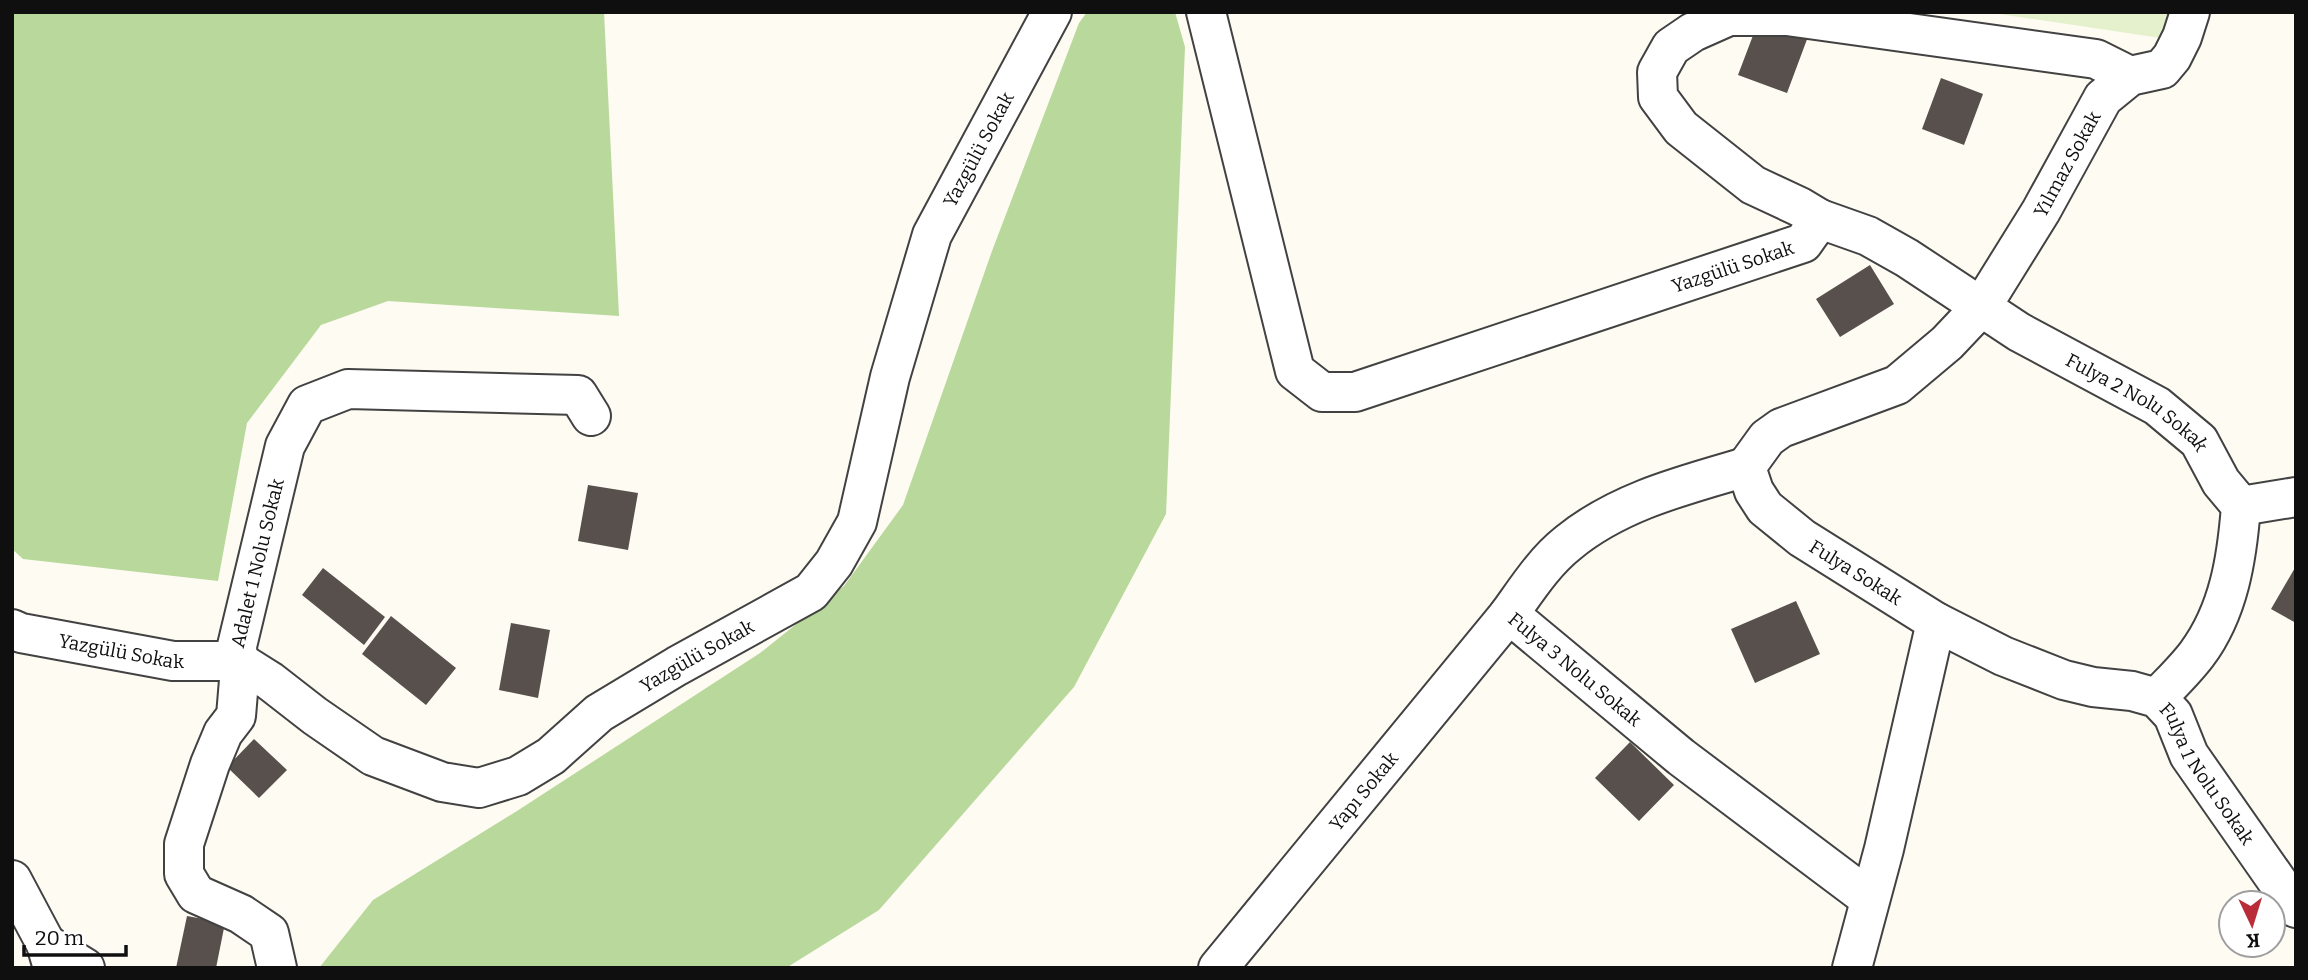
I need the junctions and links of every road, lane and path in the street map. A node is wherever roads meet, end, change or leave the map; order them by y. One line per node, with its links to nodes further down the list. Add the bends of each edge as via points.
1 (1052, 12): 14 (street, Yazgülü Sokak, via 932,235 890,376 857,522 811,592 599,713 551,756 518,776 479,788 442,782 373,756)
2 (1206, 12): 5 (street, Yazgülü Sokak, via 1295,371 1322,393 1355,393 1803,243)
3 (2190, 12): 4 (street, Yılmaz Sokak, via 2182,37 2162,69)
4 (2130, 76): 5 (street, via 2096,59 1787,16 1729,16 1671,47 1657,72 1658,97 1681,128 1752,185); 6 (street, Yılmaz Sokak, via 2104,98)
5 (1820, 219): 6 (street, Fulya 2 Nolu Sokak, via 1868,236)
6 (1982, 306): 8 (street, via 1897,385 1781,428 1767,438); 10 (street, Fulya 2 Nolu Sokak, via 2019,332 2157,406 2199,441 2221,482)
7 (591, 416): 14 (street, Adalet 1 Nolu Sokak, via 578,395 348,389 307,405 285,446 237,646)
8 (1746, 467): 11 (street, Fulya 3 Nolu Sokak, via 1638,501 1600,521 1567,543); 12 (street, Fulya Sokak, via 1754,491 1774,516)
9 (2296, 497): 10 (street)
10 (2241, 506): 15 (street, via 2226,600 2198,653)
11 (1509, 614): 17 (street, Fulya 3 Nolu Sokak, via 1681,757); 22 (street, Yapı Sokak)
12 (1936, 622): 15 (street, Fulya 1 Nolu Sokak, via 2064,680); 17 (street)
13 (12, 629): 14 (street, Yazgülü Sokak, via 173,661)
14 (238, 661): 21 (street, Adalet 1 Nolu Sokak, via 236,716 209,764 184,844 184,874 196,894 241,914 269,933)
15 (2157, 698): 18 (street, Fulya 1 Nolu Sokak, via 2173,715 2189,755)
16 (12, 880): 19 (street)
17 (1870, 899): 23 (street)
18 (2296, 908)
19 (49, 956): 20 (street)
20 (85, 968)
21 (276, 968)
22 (1218, 968)
23 (1852, 968)

